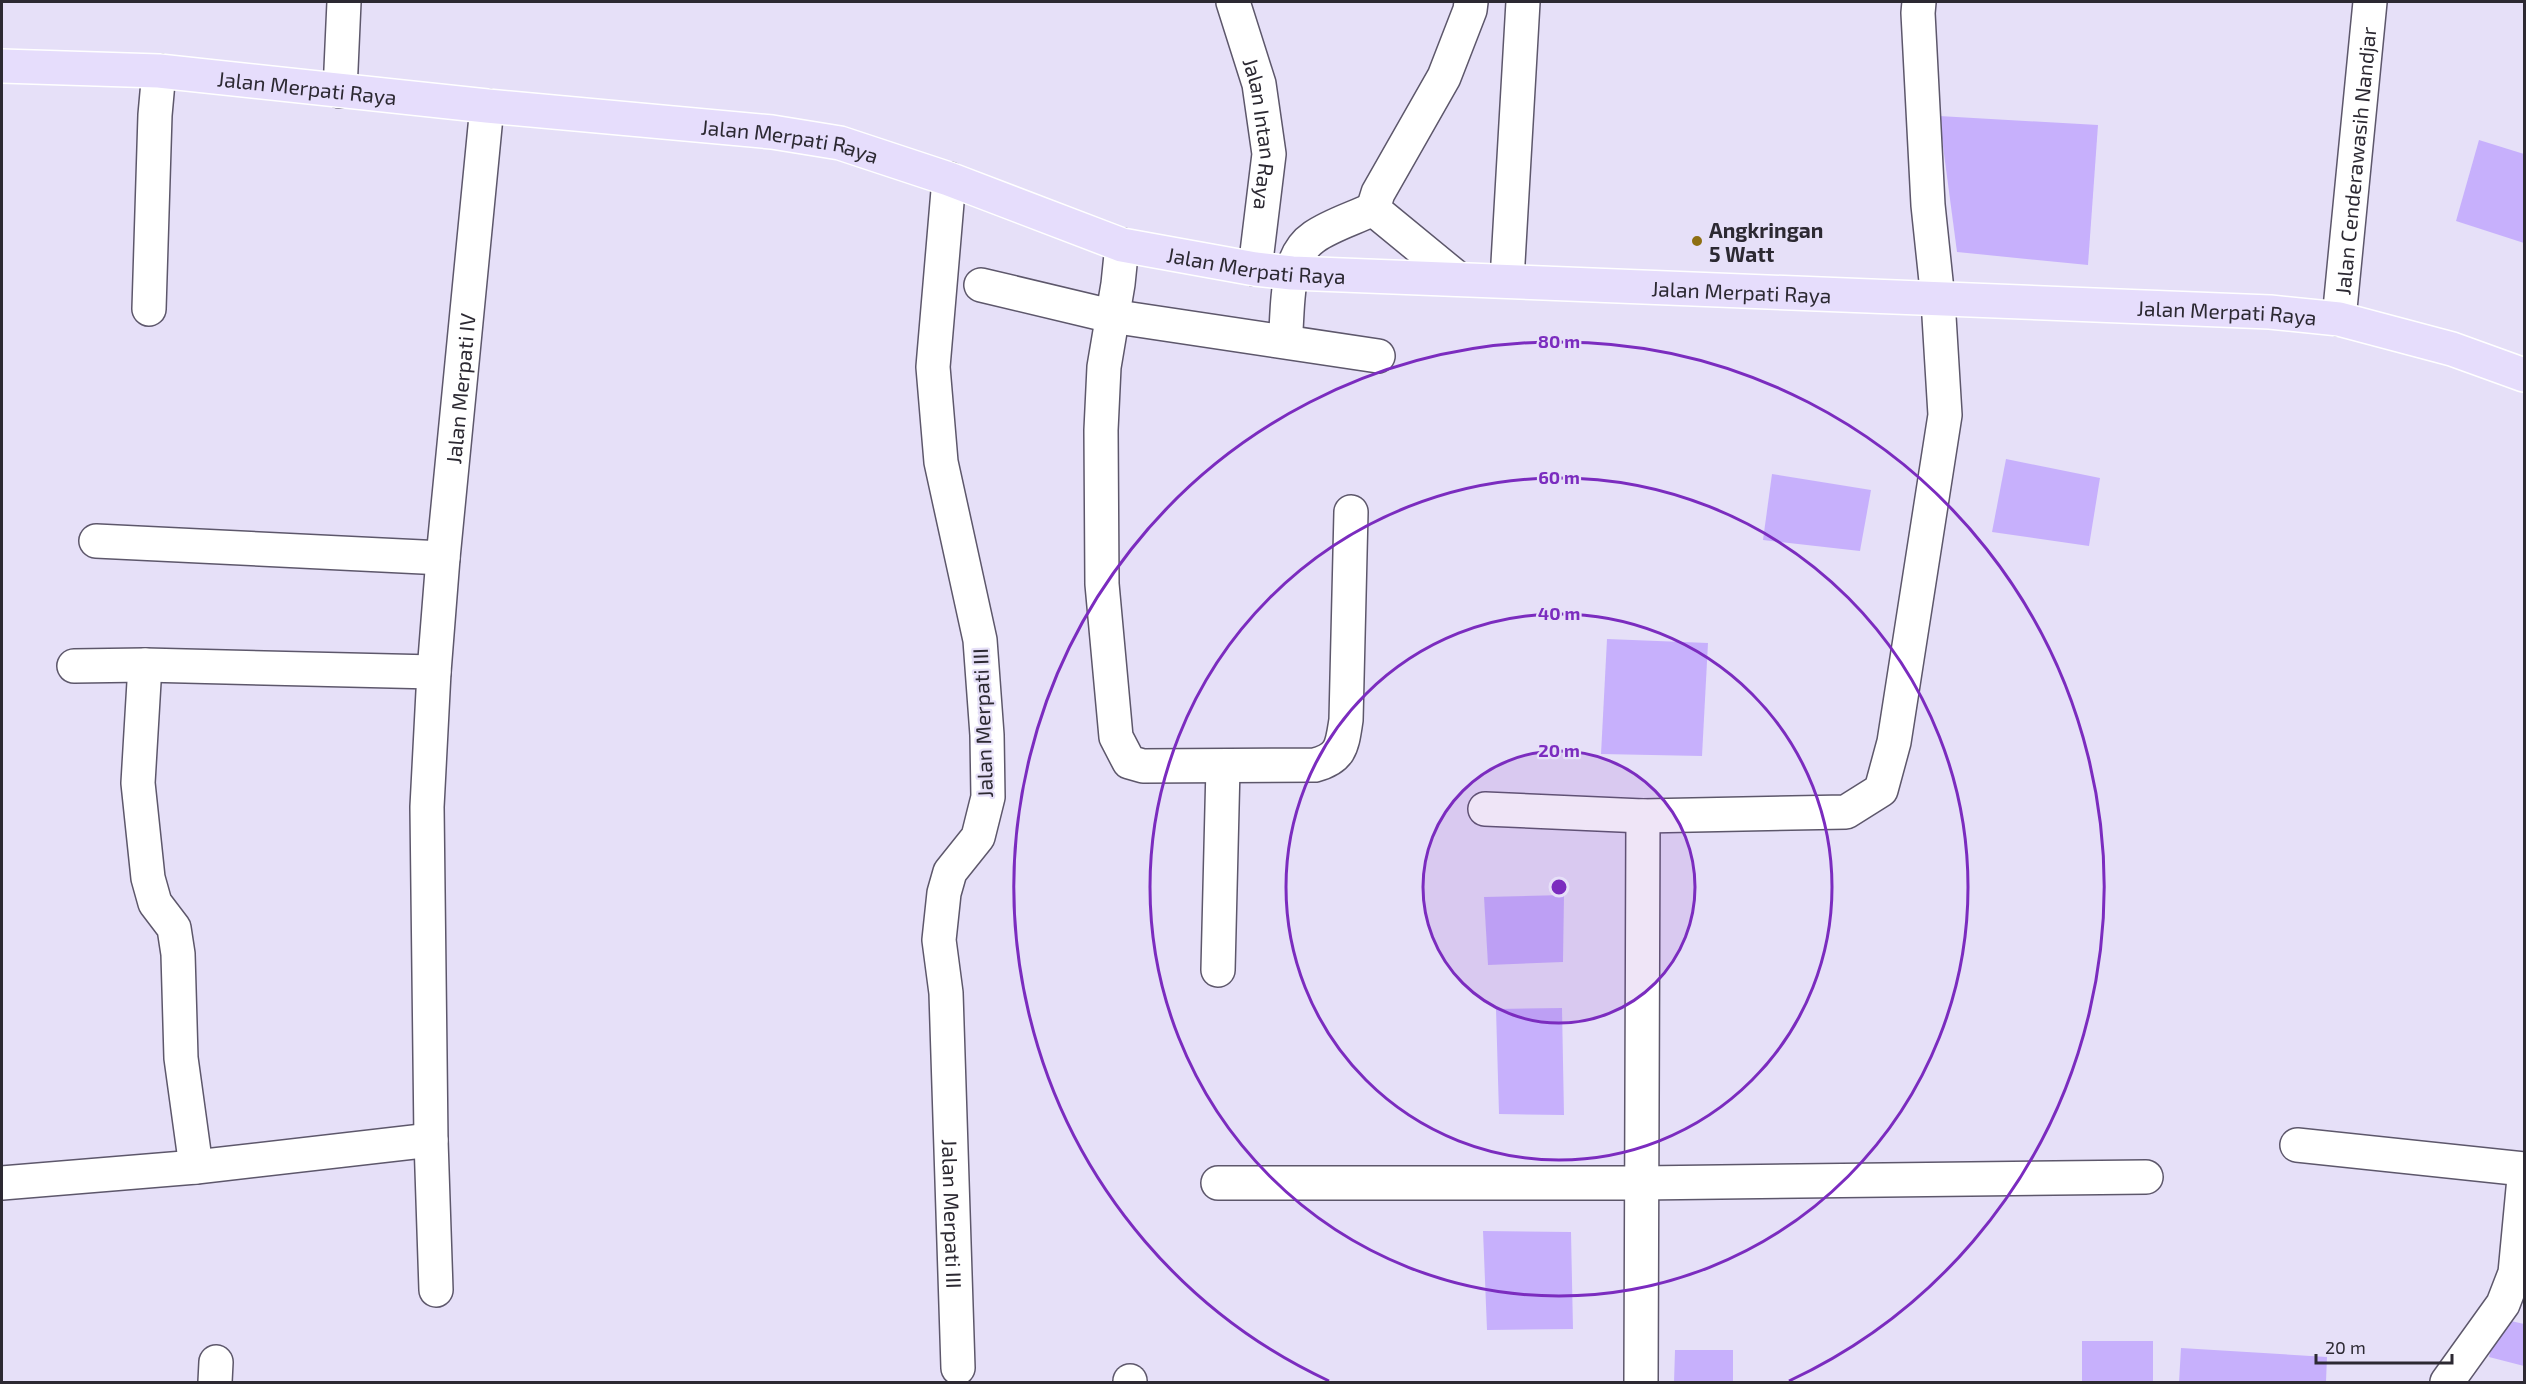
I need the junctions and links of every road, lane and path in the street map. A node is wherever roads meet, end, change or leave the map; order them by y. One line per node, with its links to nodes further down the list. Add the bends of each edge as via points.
1 (344, 2): 9 (street)
2 (1233, 2): 14 (street, Jalan Intan Raya, via 1259,84 1269,154)
3 (1471, 2): 12 (street, via 1444,77 1378,193)
4 (1523, 2): 17 (street)
5 (1919, 2): 19 (street, via 1928,205)
6 (2370, 2): 22 (street, Jalan Cenderawasih Nandjar)
7 (2, 66): 8 (main road, Jalan Merpati Raya)
8 (159, 71): 9 (main road, Jalan Merpati Raya); 20 (street)
9 (340, 91): 10 (main road, Jalan Merpati Raya)
10 (487, 106): 11 (main road, Jalan Merpati Raya, via 772,132 840,143); 28 (street, Jalan Merpati IV)
11 (949, 178): 13 (main road, Jalan Merpati Raya); 45 (street, Jalan Merpati III, via 933,367 940,462 980,640 988,798 978,837 950,872 939,940 946,993)
12 (1373, 209): 15 (street, via 1313,237 1299,253); 16 (street)
13 (1122, 245): 14 (main road, Jalan Merpati Raya); 21 (street)
14 (1255, 269): 15 (main road, Jalan Merpati Raya)
15 (1292, 273): 16 (main road, Jalan Merpati Raya); 23 (street)
16 (1457, 278): 17 (main road, Jalan Merpati Raya)
17 (1507, 280): 19 (main road, Jalan Merpati Raya)
18 (981, 285): 21 (street)
19 (1938, 300): 22 (main road, Jalan Merpati Raya, via 2270,312); 34 (street, via 1945,415 1894,742 1881,790 1846,812)
20 (149, 309)
21 (1111, 316): 23 (street); 32 (street, via 1101,430 1102,584 1116,737 1129,762 1143,766)
22 (2339, 319): 25 (main road, Jalan Merpati Raya, via 2452,349)
23 (1285, 341): 24 (street)
24 (1378, 356)
25 (2524, 375)
26 (1351, 512): 32 (street, via 1346,720 1341,747 1329,761 1315,765)
27 (96, 541): 28 (street)
28 (443, 558): 31 (street, Jalan Merpati IV)
29 (145, 665): 30 (street); 31 (street); 38 (street, via 138,783 148,878 155,903 174,928 178,954 181,1058)
30 (74, 666)
31 (434, 672): 36 (street, Jalan Merpati IV, via 427,807)
32 (1223, 767): 35 (street)
33 (1485, 809): 34 (street)
34 (1643, 816): 43 (street)
35 (1218, 970)
36 (431, 1140): 38 (street); 44 (street, Jalan Merpati IV)
37 (2297, 1145): 40 (street)
38 (196, 1167): 41 (street)
39 (2146, 1177): 43 (street)
40 (2524, 1179): 47 (street, via 2515,1273 2503,1304)
41 (2, 1183)
42 (1218, 1183): 43 (street)
43 (1641, 1183): 46 (street)
44 (436, 1290)
45 (958, 1368)
46 (1641, 1383)
47 (2447, 1383)

